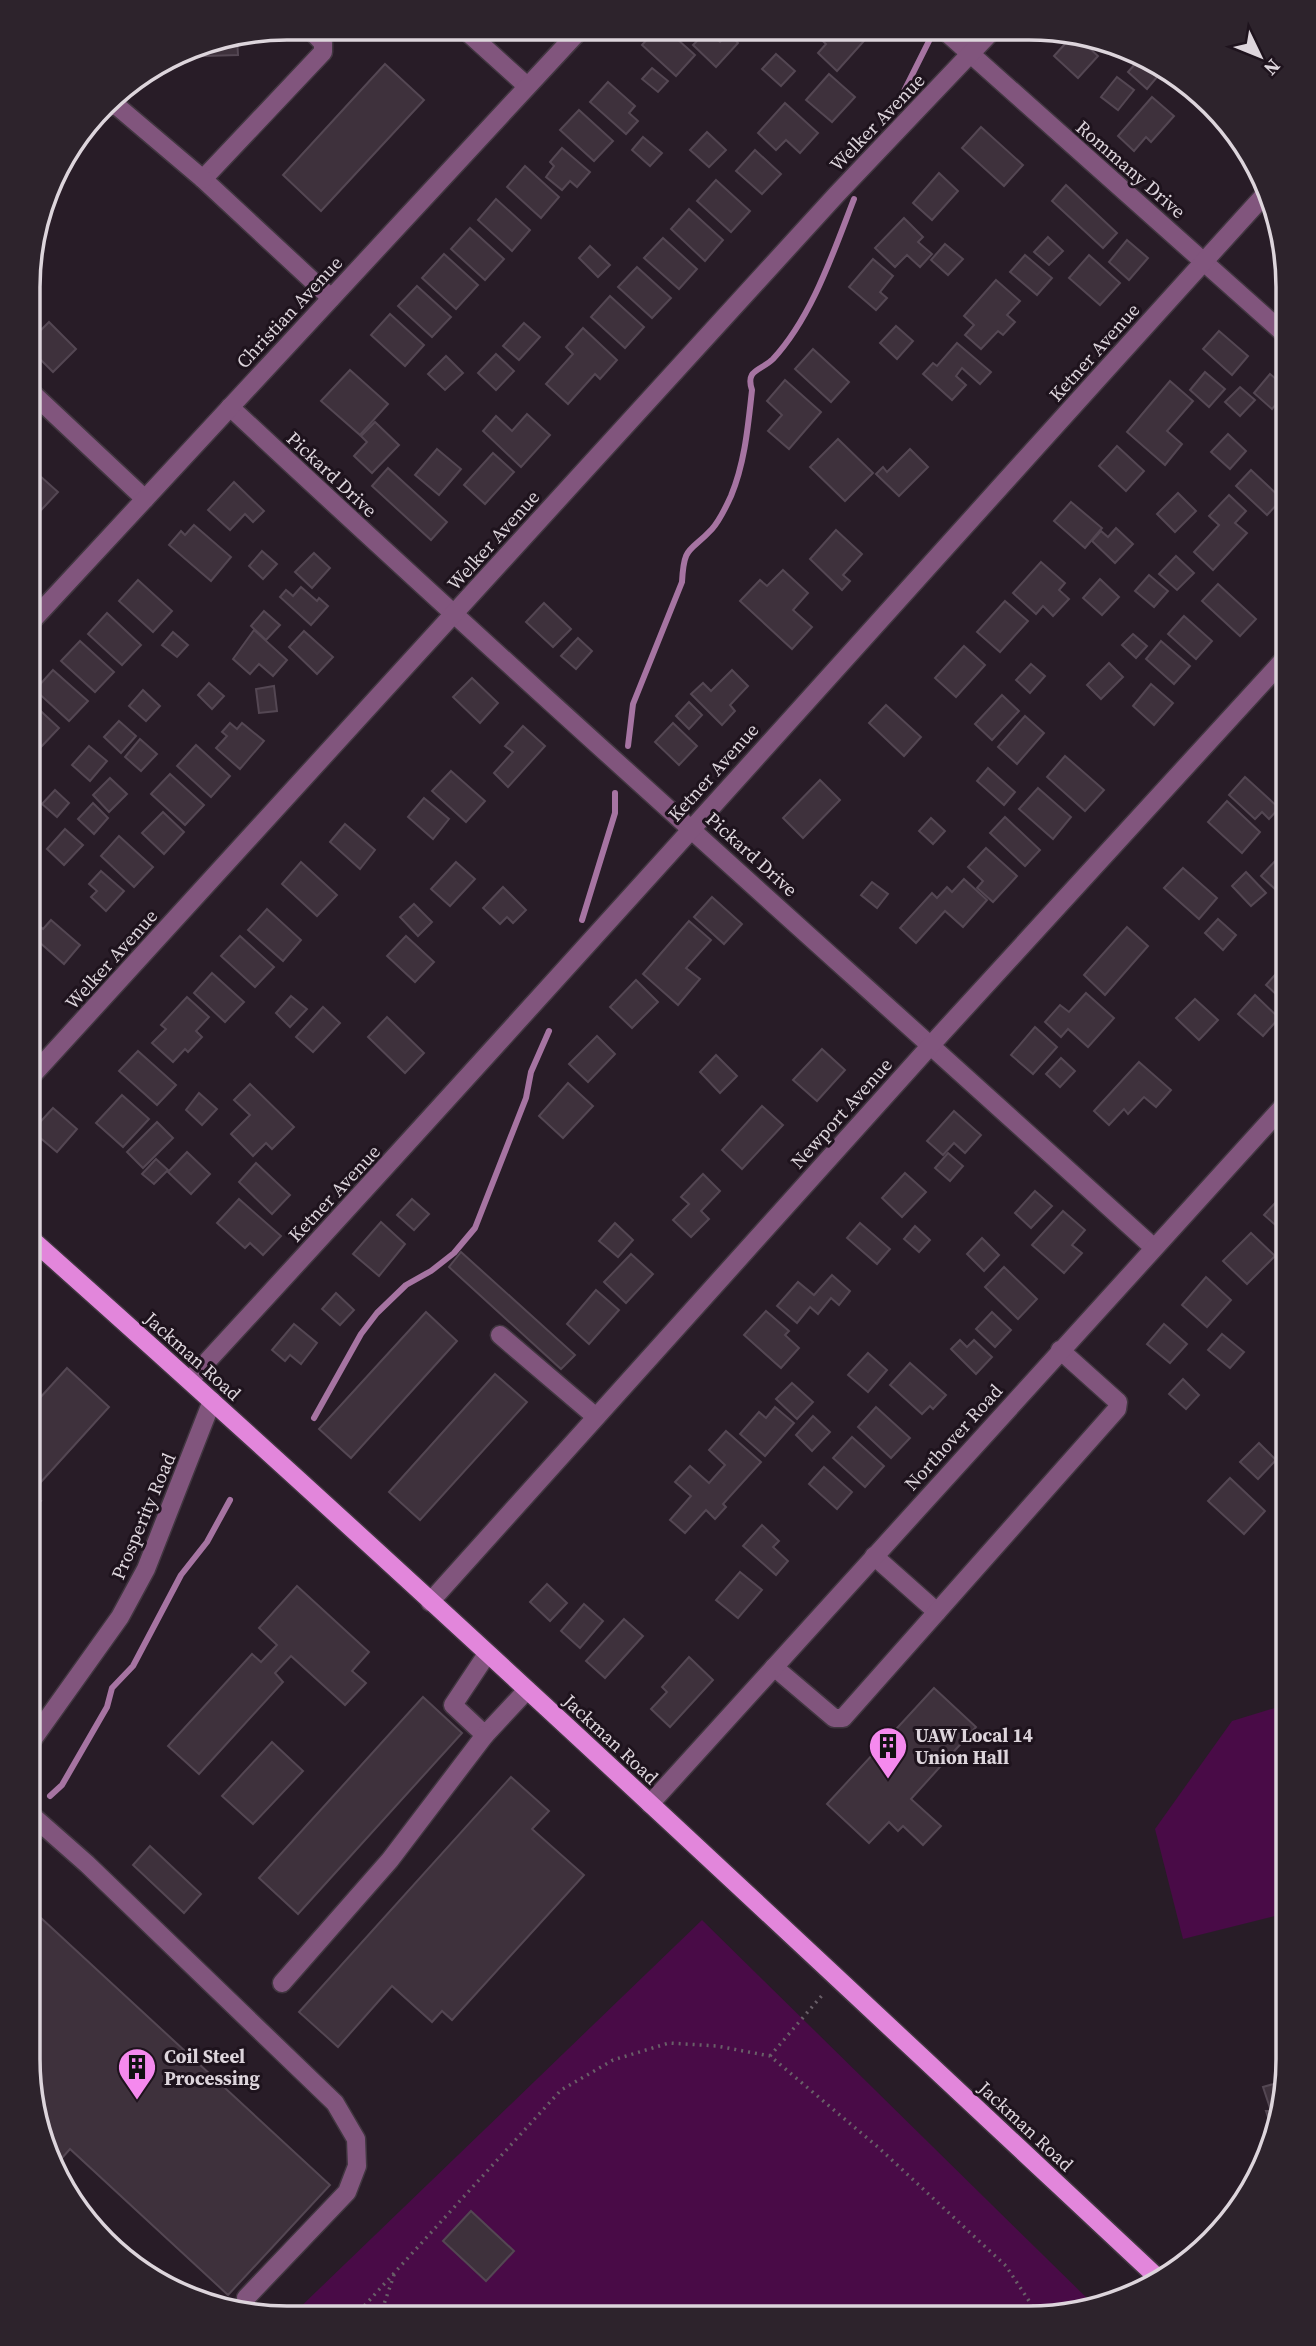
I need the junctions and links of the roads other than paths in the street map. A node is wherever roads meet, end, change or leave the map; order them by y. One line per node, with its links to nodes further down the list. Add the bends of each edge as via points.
1 (955, 40): 6 (street, Rommany Drive)
2 (984, 40): 6 (street, Welker Avenue)
3 (321, 41): 9 (street, via 323,52)
4 (477, 41): 7 (street)
5 (570, 41): 7 (street, Christian Avenue)
6 (971, 55): 11 (street, Rommany Drive); 18 (street, Welker Avenue, via 837,194)
7 (527, 86): 12 (street, Christian Avenue)
8 (119, 107): 9 (street)
9 (203, 179): 12 (street)
10 (1260, 200): 11 (street, Ketner Avenue)
11 (1204, 261): 13 (street, Rommany Drive); 20 (street, Ketner Avenue)
12 (331, 298): 15 (street, Christian Avenue)
13 (1276, 326)
14 (40, 400): 16 (street)
15 (230, 407): 16 (street, Christian Avenue); 18 (street, Pickard Drive)
16 (145, 499): 17 (street, Christian Avenue)
17 (40, 612)
18 (453, 615): 20 (street, Pickard Drive); 22 (street, Welker Avenue)
19 (1276, 668): 21 (street, Newport Avenue)
20 (691, 827): 21 (street, Pickard Drive); 28 (street, Ketner Avenue, via 468,1079)
21 (930, 1045): 25 (street, Pickard Drive); 30 (street, Newport Avenue)
22 (40, 1067)
23 (1276, 1114): 25 (street, Northover Road)
24 (40, 1247): 28 (main road, Jackman Road)
25 (1153, 1247): 27 (street, Northover Road)
26 (500, 1335): 30 (street)
27 (1060, 1350): 31 (street, Northover Road); 33 (street, via 1118,1402 1117,1409)
28 (190, 1380): 29 (main road, Jackman Road)
29 (212, 1401): 32 (main road, Jackman Road); 37 (street, Prosperity Road, via 146,1569 120,1618)
30 (596, 1417): 32 (street, Newport Avenue)
31 (874, 1556): 33 (street); 35 (street, Northover Road)
32 (430, 1602): 34 (main road, Jackman Road)
33 (937, 1612): 35 (street, via 842,1718 834,1718)
34 (487, 1654): 36 (main road, Jackman Road); 38 (street, via 453,1705)
35 (774, 1667): 39 (street, Northover Road)
36 (527, 1690): 38 (street); 39 (main road, Jackman Road)
37 (40, 1729)
38 (485, 1735): 41 (street, via 390,1860)
39 (650, 1804): 42 (main road, Jackman Road)
40 (40, 1823): 43 (street, via 335,2103 355,2139 357,2166 347,2192)
41 (282, 1983)
42 (1152, 2273)
43 (246, 2298)

